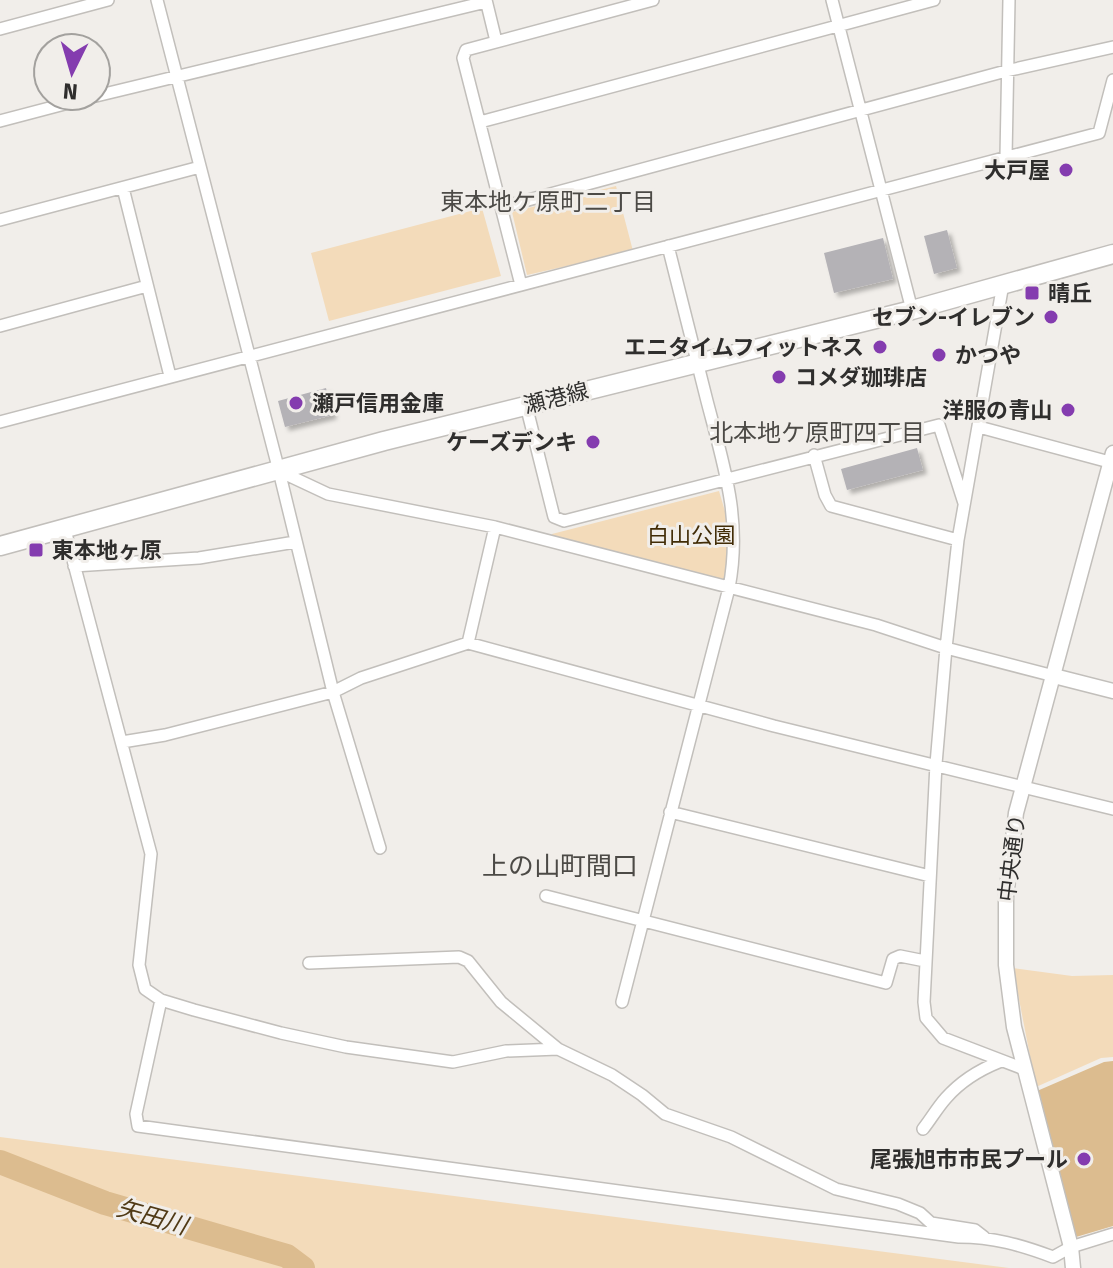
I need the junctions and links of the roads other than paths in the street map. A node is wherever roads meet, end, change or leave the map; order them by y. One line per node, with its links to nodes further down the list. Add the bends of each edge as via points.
1 (108, 0): 10 (street)
2 (157, 0): 14 (street)
3 (653, 0): 8 (street)
4 (832, 0): 9 (street)
5 (934, 0): 9 (street)
6 (1009, 0): 13 (street)
7 (486, 1): 11 (street); 14 (street)
8 (605, 6): 11 (street)
9 (839, 24): 17 (street); 20 (street)
10 (0, 29)
11 (496, 41): 20 (street, via 466,50 463,58)
12 (1113, 47): 13 (street)
13 (1006, 71): 17 (street); 21 (street)
14 (176, 75): 16 (street); 22 (street)
15 (1113, 80): 21 (street, via 1099,133)
16 (112, 92)
17 (861, 111): 24 (street); 25 (street)
18 (35, 112): 19 (street)
19 (0, 121)
20 (480, 122): 25 (street)
21 (1006, 157): 24 (street)
22 (200, 167): 23 (street); 34 (street)
23 (123, 188): 26 (street); 31 (street)
24 (881, 190): 27 (street); 32 (street)
25 (502, 207): 30 (street)
26 (0, 220)
27 (668, 246): 30 (street); 35 (street)
28 (1113, 254): 29 (highway, 瀬港線)
29 (1003, 284): 32 (highway, 瀬港線); 39 (street)
30 (521, 285): 34 (street)
31 (147, 286): 33 (street); 36 (street)
32 (912, 310): 35 (highway, 瀬港線)
33 (0, 326)
34 (248, 356): 36 (street); 42 (street)
35 (698, 362): 37 (highway, 瀬港線); 43 (street)
36 (170, 376): 38 (street)
37 (526, 405): 42 (highway, 瀬港線); 43 (street, via 554,517 564,521)
38 (0, 422)
39 (979, 427): 41 (street); 44 (street)
40 (814, 455): 43 (street); 44 (street, via 939,425); 47 (street, via 831,506)
41 (1112, 459): 54 (street, 中央通り)
42 (279, 471): 45 (street, via 328,494); 46 (highway, 瀬港線); 48 (street)
43 (727, 478): 51 (street, via 735,525)
44 (965, 507): 47 (street)
45 (495, 527): 51 (street); 52 (street)
46 (65, 530): 49 (highway, 瀬港線); 50 (street)
47 (958, 540): 53 (street)
48 (295, 542): 50 (street, via 199,558); 56 (street)
49 (0, 546)
50 (74, 566): 58 (street)
51 (729, 588): 53 (street); 57 (street)
52 (468, 643): 56 (street); 57 (street)
53 (946, 648): 54 (street); 59 (street)
54 (1054, 676): 55 (street); 60 (street, 中央通り)
55 (1113, 691)
56 (333, 692): 58 (street); 63 (street)
57 (698, 706): 59 (street); 62 (street)
58 (122, 742): 69 (street, via 151,854 139,965 145,989)
59 (936, 764): 60 (street); 64 (street)
60 (1023, 786): 61 (street); 73 (street, 中央通り, via 1011,843 1006,965)
61 (1113, 809)
62 (670, 812): 64 (street); 66 (street)
63 (380, 848)
64 (930, 876): 67 (street)
65 (546, 896): 66 (street)
66 (643, 921): 67 (street, via 886,983 893,959); 70 (street)
67 (925, 961): 72 (street, via 926,1018 934,1030 959,1047)
68 (309, 963): 71 (street, via 459,957 501,1002)
69 (161, 1000): 71 (street, via 294,1036 453,1062 506,1051); 76 (street, via 136,1114 138,1126)
70 (622, 1002)
71 (558, 1049): 76 (street, via 612,1075 665,1114 731,1137 836,1189 898,1204 931,1223 975,1230)
72 (999, 1062): 73 (street); 74 (street, via 960,1084)
73 (1024, 1069): 77 (street, 中央通り)
74 (923, 1129)
75 (1113, 1234): 77 (street)
76 (984, 1237): 77 (street, via 1053,1257)
77 (1071, 1247): 78 (street, 中央通り)
78 (1073, 1268)

